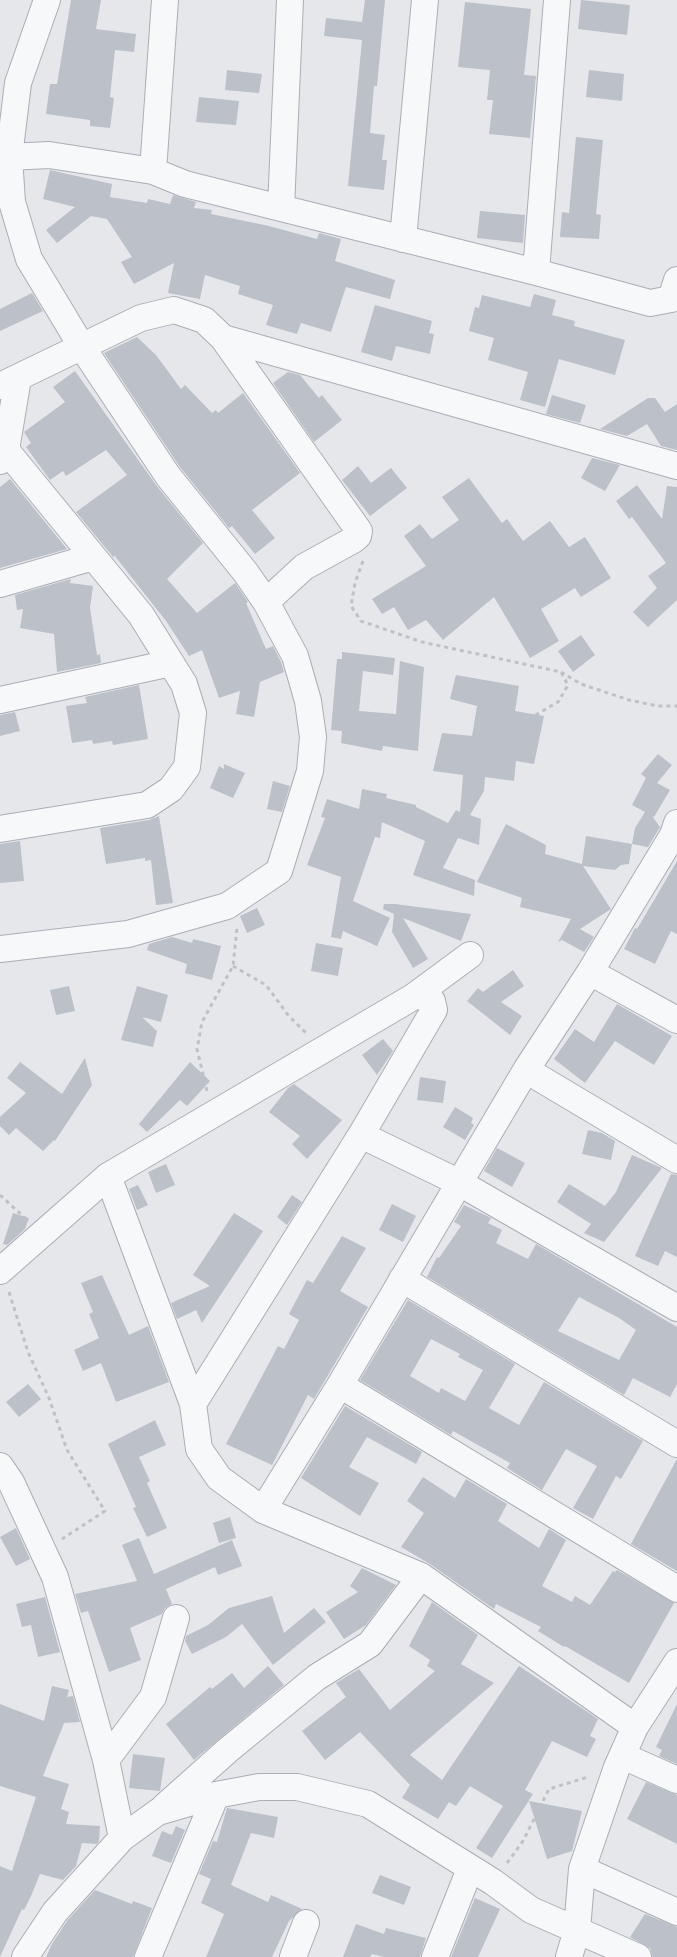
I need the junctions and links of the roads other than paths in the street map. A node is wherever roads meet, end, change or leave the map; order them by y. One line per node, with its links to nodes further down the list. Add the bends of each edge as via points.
1 (47, 0): 6 (street, via 18,83)
2 (165, 0): 7 (street)
3 (290, 0): 8 (street)
4 (425, 0): 9 (street)
5 (557, 0): 10 (street)
6 (9, 157): 7 (street, via 49,155); 13 (street, via 12,202 29,259)
7 (153, 171): 8 (street, via 185,184)
8 (281, 208): 9 (street)
9 (403, 239): 10 (street)
10 (536, 272): 11 (street, via 650,303 671,299)
11 (677, 280)
12 (223, 338): 13 (street, via 204,320 174,310 141,318); 16 (street); 19 (street, via 359,530 353,540 304,567)
13 (82, 347): 14 (street); 19 (street, via 168,476)
14 (9, 382): 15 (street)
15 (3, 456): 17 (street)
16 (677, 466)
17 (93, 557): 18 (street); 20 (street, via 140,615)
18 (0, 584)
19 (266, 602): 24 (street, via 295,656 308,701 313,737 310,771 279,871 227,906 128,934)
20 (171, 663): 21 (street); 23 (street, via 184,684 193,713 187,767 171,789 147,805)
21 (0, 700)
22 (677, 823): 26 (street, via 673,835)
23 (0, 829)
24 (0, 949)
25 (470, 955): 27 (street)
26 (590, 972): 28 (street); 29 (street)
27 (413, 997): 30 (street, via 427,995 434,1010); 32 (street)
28 (677, 1020)
29 (526, 1070): 31 (street); 33 (street)
30 (361, 1135): 33 (street); 38 (street)
31 (677, 1160)
32 (108, 1176): 34 (street); 38 (street)
33 (458, 1182): 35 (street); 36 (street)
34 (1, 1270)
35 (402, 1279): 37 (street); 39 (street)
36 (677, 1308)
37 (340, 1385): 41 (street); 43 (street)
38 (193, 1404): 41 (street, via 199,1449 219,1478)
39 (677, 1444)
40 (0, 1466): 47 (street, via 11,1482 55,1577)
41 (263, 1510): 42 (street)
42 (421, 1576): 46 (street); 50 (street, via 370,1644 317,1677)
43 (677, 1589)
44 (176, 1618): 47 (street, via 153,1698)
45 (677, 1662): 46 (street)
46 (635, 1726): 48 (street)
47 (106, 1760): 51 (street)
48 (620, 1762): 49 (street); 53 (street)
49 (677, 1780)
50 (203, 1792): 51 (street, via 158,1812); 52 (street, via 297,1787 368,1804); 58 (street)
51 (122, 1838): 57 (street, via 55,1912)
52 (470, 1869): 56 (street, via 531,1910); 60 (street)
53 (582, 1869): 54 (street); 56 (street)
54 (677, 1912)
55 (306, 1923): 59 (street)
56 (577, 1930): 61 (street); 62 (street)
57 (25, 1957)
58 (148, 1957)
59 (293, 1957)
60 (435, 1957)
61 (569, 1957)
62 (638, 1957)

